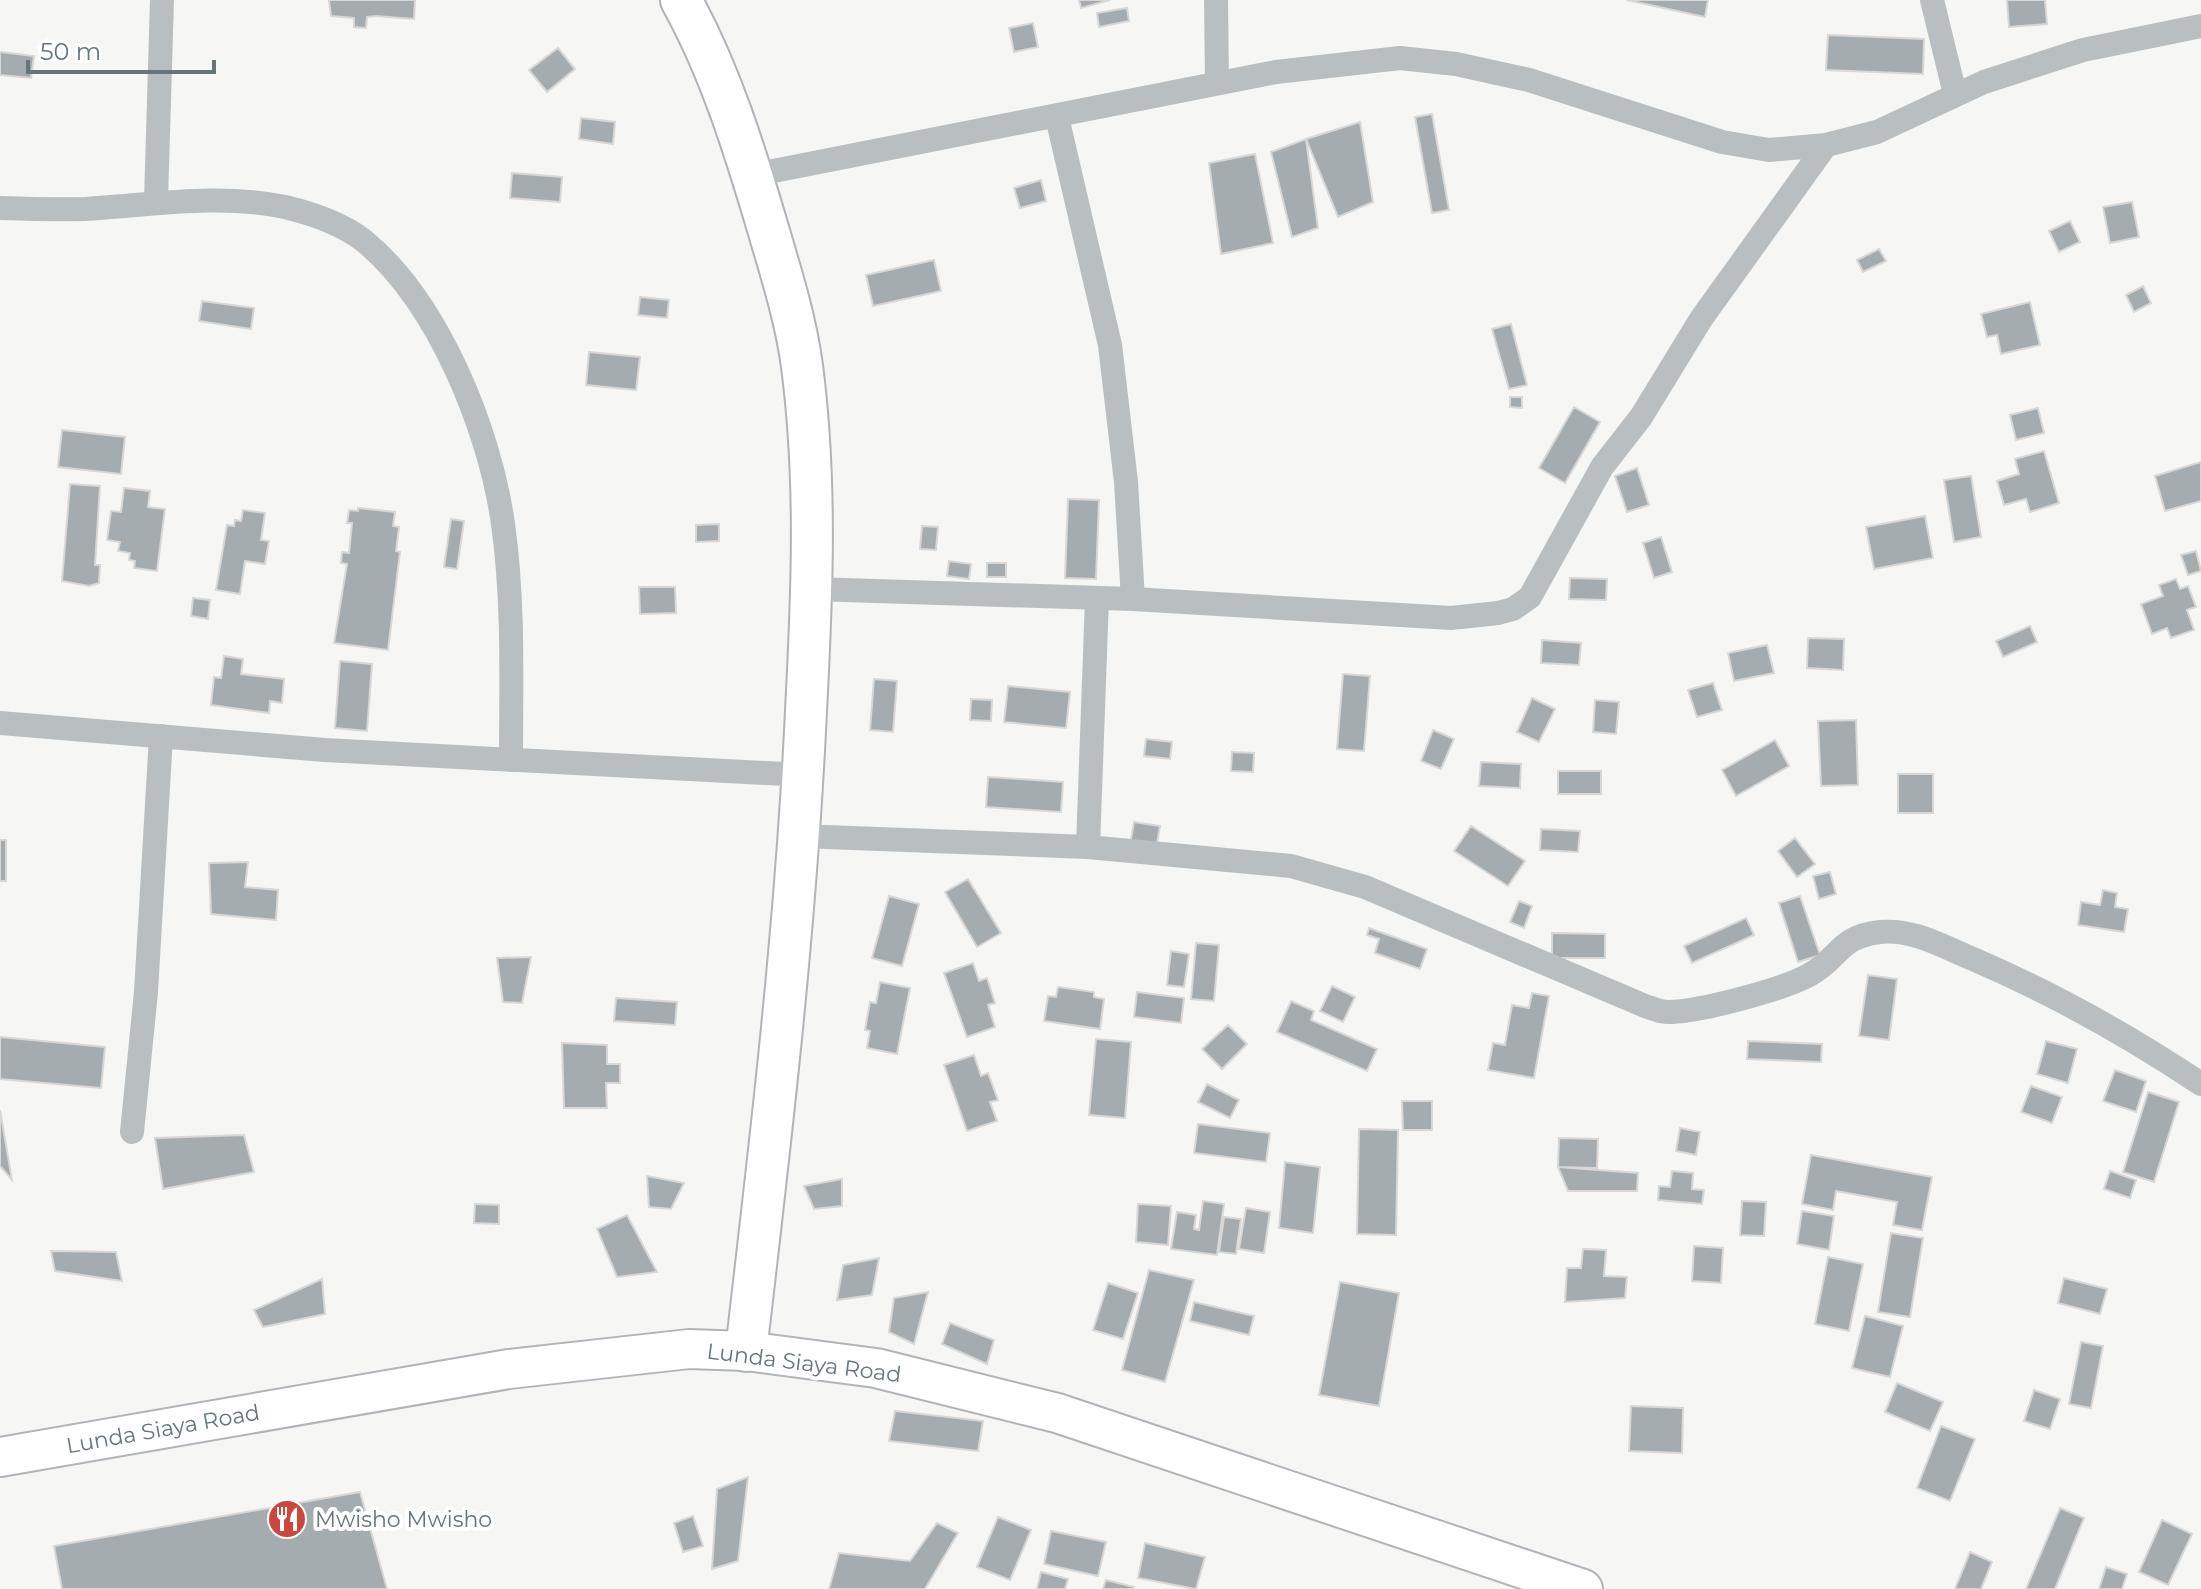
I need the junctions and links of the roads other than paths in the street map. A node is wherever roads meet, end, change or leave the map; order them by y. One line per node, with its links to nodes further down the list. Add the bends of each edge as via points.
1 (162, 0): 11 (street)
2 (681, 0): 10 (highway)
3 (1216, 0): 6 (street)
4 (1932, 0): 7 (street)
5 (2201, 26): 7 (street, via 2083,50)
6 (1217, 82): 8 (street); 9 (street, via 1400,58 1529,80 1722,142 1769,150)
7 (1955, 94): 9 (street, via 1877,132)
8 (1057, 117): 10 (street); 15 (street, via 1110,345)
9 (1826, 145): 15 (street, via 1602,467 1530,597 1513,609 1451,618 1403,617)
10 (753, 175): 13 (highway, via 802,361 809,425)
11 (156, 201): 12 (street, via 83,209); 18 (street, via 285,207 328,222 361,239 416,301 448,355 492,467 508,583)
12 (0, 208)
13 (812, 589): 14 (street); 19 (highway)
14 (1097, 598): 15 (street); 21 (street)
15 (1133, 599)
16 (0, 723): 17 (street)
17 (161, 736): 18 (street); 23 (street)
18 (511, 760): 19 (street)
19 (803, 775): 20 (highway)
20 (799, 836): 21 (street); 24 (highway, via 780,1062)
21 (1088, 847): 22 (street, via 1260,862 1351,883 1668,1012 1807,977 1842,944 1859,936 1909,934 2053,995)
22 (2201, 1084)
23 (132, 1132)
24 (746, 1351): 25 (main road, Lunda Siaya Road, via 689,1349 509,1369); 26 (main road, Lunda Siaya Road, via 876,1368 1057,1413)
25 (0, 1457)
26 (1583, 1589)

